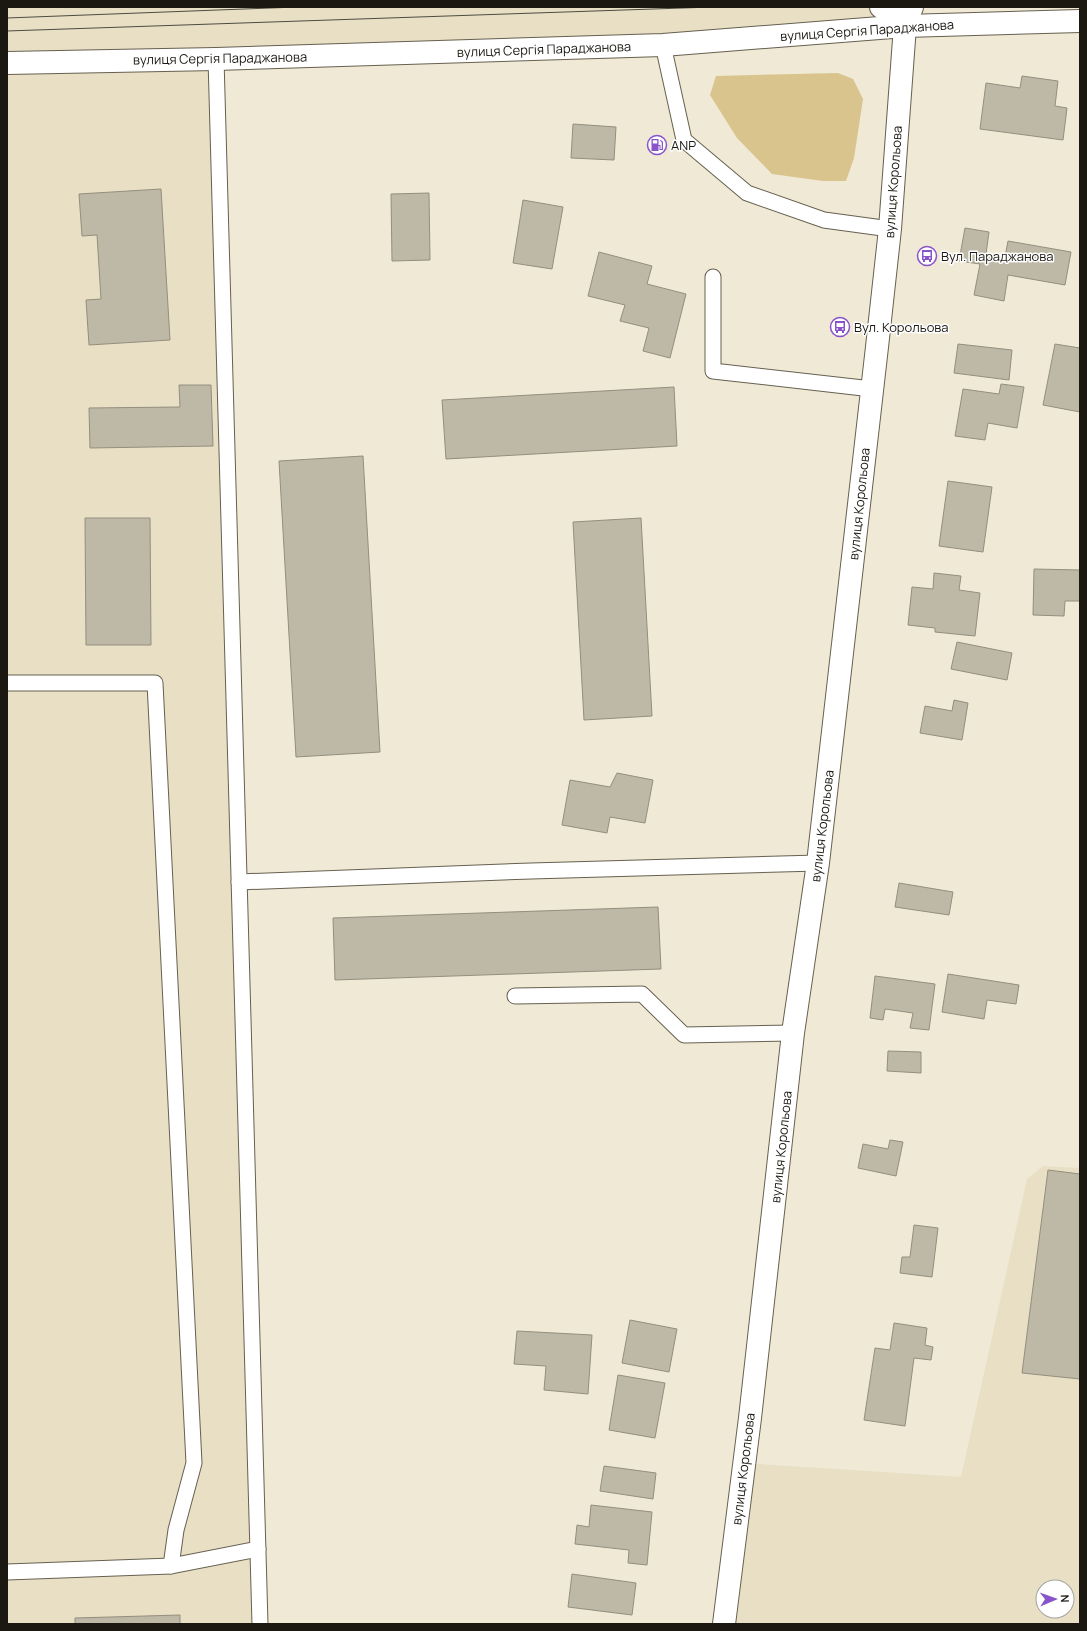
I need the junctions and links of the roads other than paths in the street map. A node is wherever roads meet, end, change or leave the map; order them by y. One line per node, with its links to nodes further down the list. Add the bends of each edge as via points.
1 (882, 7): 2 (main road)
2 (908, 16): 3 (main road, вулиця Сергія Параджанова); 4 (main road, вулиця Сергія Параджанова); 7 (main road, вулиця Корольова)
3 (1080, 21)
4 (663, 45): 5 (main road, вулиця Сергія Параджанова); 7 (lane, via 684,140 747,193 824,220)
5 (216, 59): 6 (main road, вулиця Сергія Параджанова); 12 (lane)
6 (7, 63)
7 (890, 229): 9 (main road, вулиця Корольова)
8 (713, 277): 9 (lane, via 713,371)
9 (872, 389): 11 (main road, вулиця Корольова)
10 (7, 683): 16 (lane, via 155,683 194,1463 176,1530)
11 (818, 863): 12 (lane); 14 (main road, вулиця Корольова)
12 (239, 882): 15 (lane)
13 (515, 996): 14 (lane, via 642,994 684,1035)
14 (794, 1033): 19 (main road, вулиця Корольова)
15 (258, 1549): 16 (lane); 18 (lane)
16 (170, 1566): 17 (lane)
17 (7, 1572)
18 (260, 1624)
19 (724, 1624)

